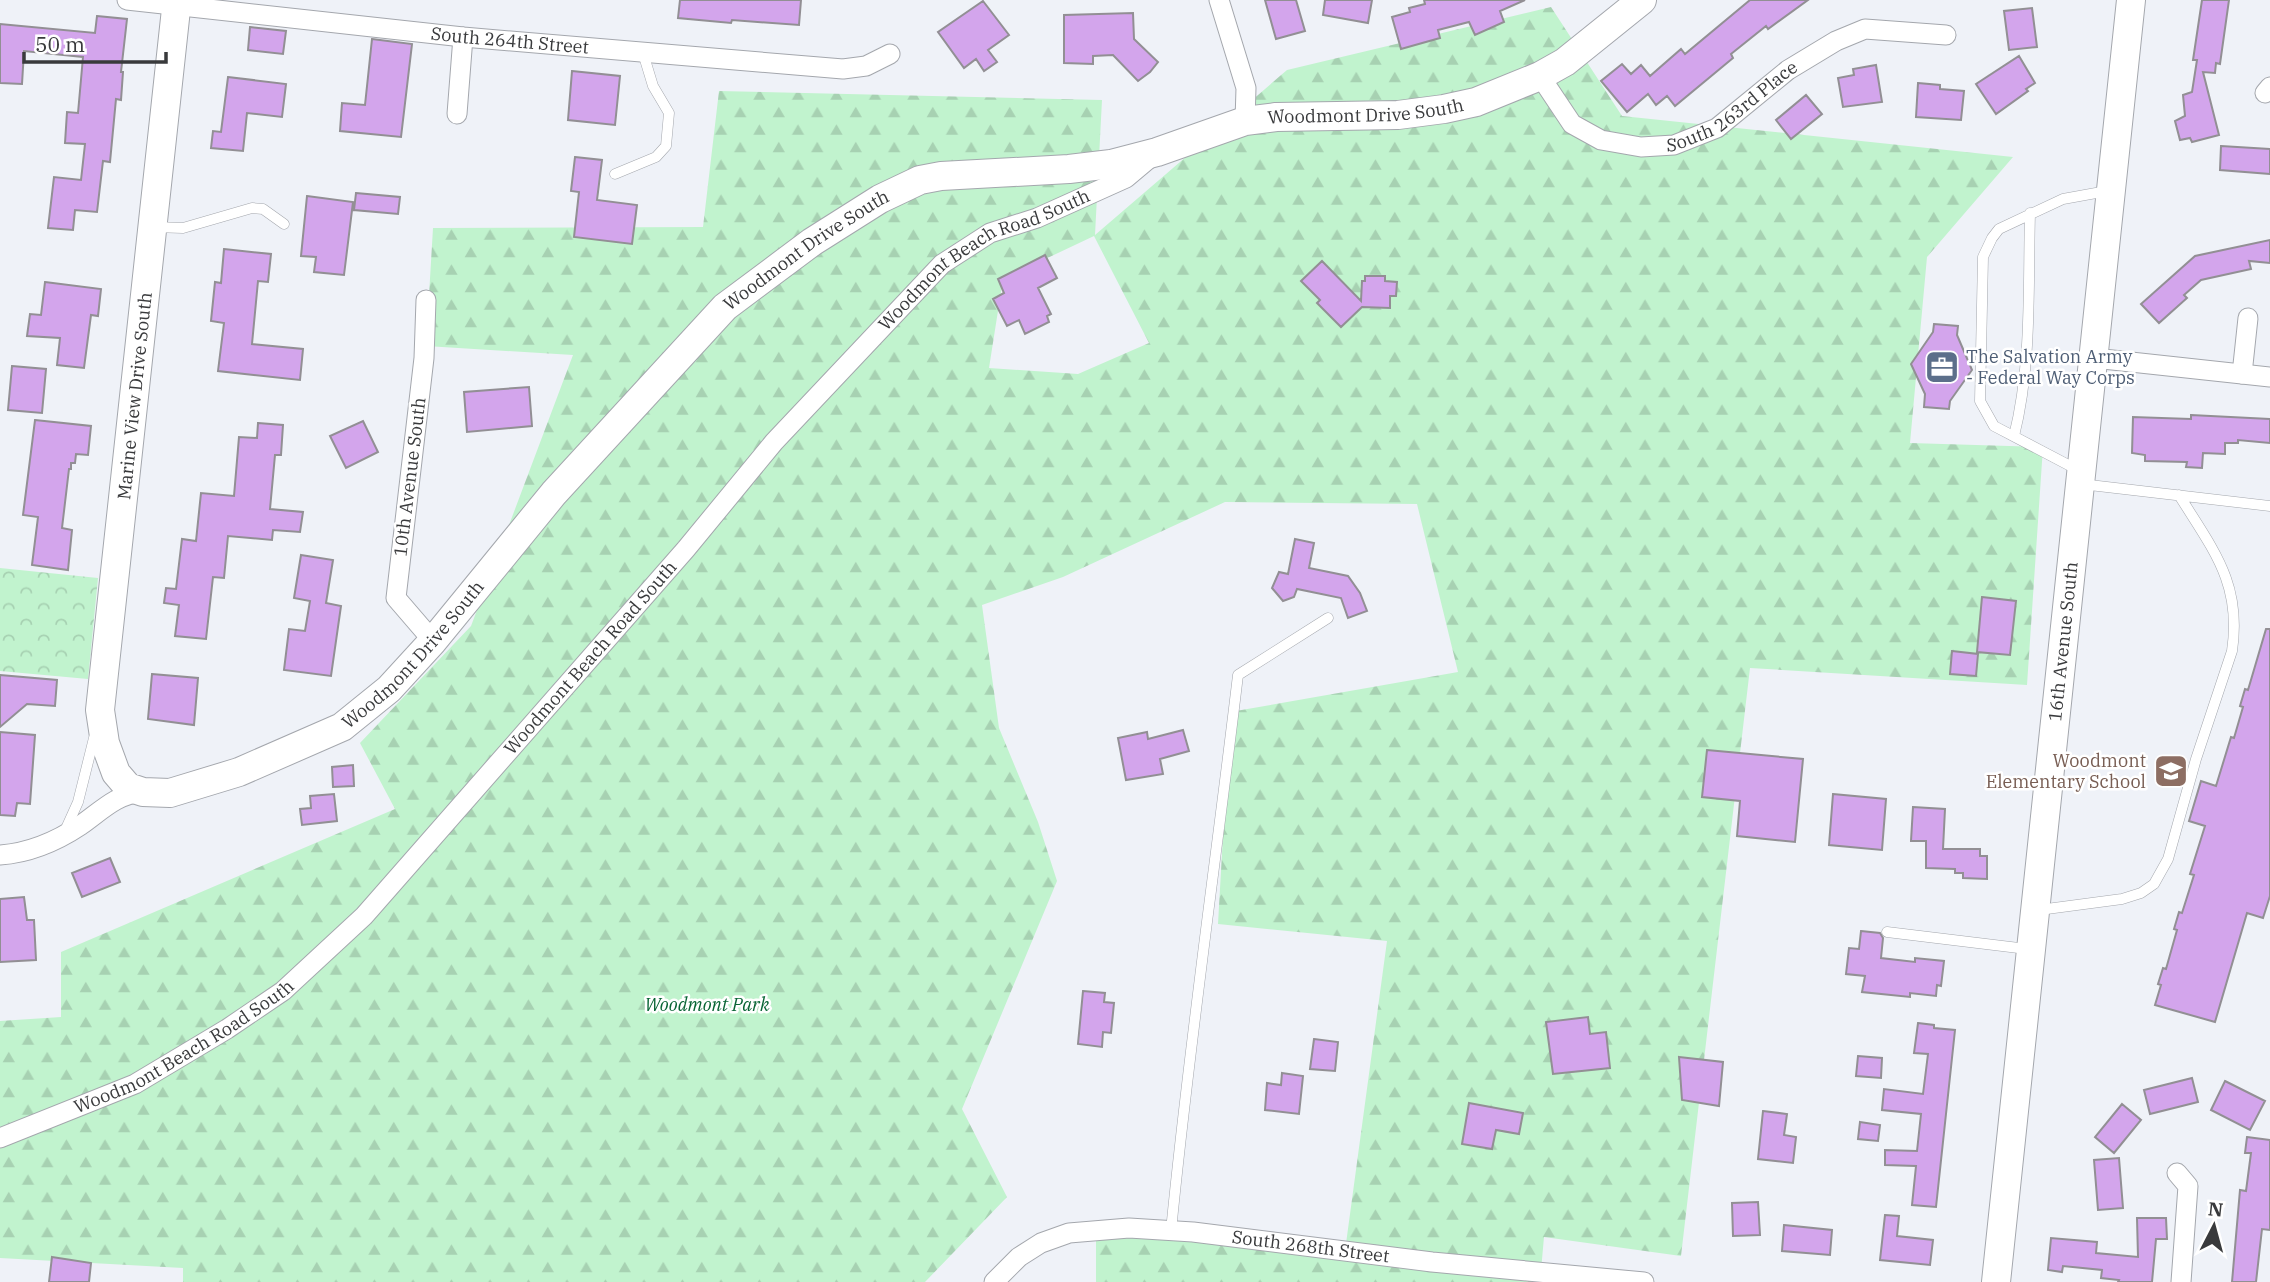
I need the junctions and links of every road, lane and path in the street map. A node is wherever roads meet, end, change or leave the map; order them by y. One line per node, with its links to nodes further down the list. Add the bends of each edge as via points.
1 (127, 0): 5 (street, South 264th Street)
2 (1219, 0): 12 (street, via 1246,88)
3 (1642, 0): 10 (main road, Woodmont Drive South, via 1588,45)
4 (2131, 0): 15 (main road, 16th Avenue South)
5 (177, 3): 7 (street, South 264th Street); 18 (main road, Marine View Drive South)
6 (1945, 35): 10 (street, South 263rd Place, via 1865,29 1788,70 1717,128 1674,145 1640,147 1601,140 1572,124)
7 (463, 37): 8 (street, South 264th Street); 11 (street)
8 (643, 53): 9 (street, South 264th Street, via 843,69 866,66); 14 (lane, via 653,86 669,113 666,146 656,157)
9 (890, 54)
10 (1540, 76): 12 (main road, Woodmont Drive South, via 1476,102 1444,109)
11 (457, 114)
12 (1245, 121): 13 (main road, Woodmont Drive South)
13 (1157, 152): 29 (main road, Woodmont Drive South, via 1069,169 920,180 812,242 724,307 554,493); 37 (street, Woodmont Beach Road South, via 1126,178 1037,218 990,233 943,264 774,442 364,916 284,991 135,1084)
14 (615, 174)
15 (2111, 191): 16 (lane, via 2063,199); 21 (main road, 16th Avenue South)
16 (2030, 213): 24 (lane, via 2027,334); 24 (lane, via 1999,229 1983,257 1980,401 1994,426)
17 (284, 224): 18 (lane, via 263,209 252,208 183,228)
18 (154, 227): 30 (main road, Marine View Drive South)
19 (426, 300): 29 (street, 10th Avenue South, via 424,358 396,598)
20 (2248, 318): 22 (street)
21 (2094, 358): 22 (street); 25 (main road, 16th Avenue South)
22 (2242, 374): 23 (street)
23 (2270, 377)
24 (2014, 436): 25 (lane)
25 (2081, 478): 26 (lane); 34 (main road, 16th Avenue South)
26 (2179, 495): 27 (lane); 34 (lane, via 2223,569 2235,625 2232,651 2168,859 2154,884 2141,893)
27 (2270, 506)
28 (1328, 618): 39 (lane, via 1238,675 1187,1065)
29 (433, 641): 31 (main road, Woodmont Drive South, via 388,689 342,727 239,772 170,793)
30 (100, 710): 31 (main road, Marine View Drive South, via 105,743 117,773); 32 (lane, via 78,802)
31 (136, 789): 32 (street)
32 (64, 835): 33 (street, via 41,846)
33 (0, 855)
34 (2035, 911): 36 (main road, 16th Avenue South)
35 (1887, 932): 36 (lane)
36 (2031, 949): 42 (main road, 16th Avenue South)
37 (0, 1138)
38 (2178, 1173): 43 (street, via 2188,1186)
39 (1171, 1231): 40 (street, South 268th Street, via 1129,1228 1069,1233 1019,1257); 41 (street, South 268th Street)
40 (994, 1282)
41 (1644, 1282)
42 (1996, 1282)
43 (2181, 1282)

